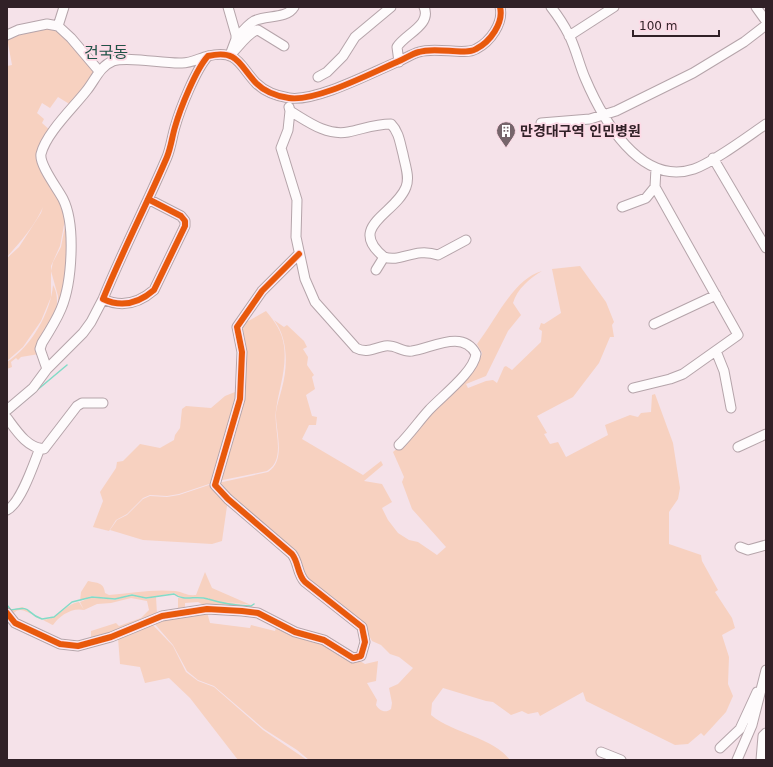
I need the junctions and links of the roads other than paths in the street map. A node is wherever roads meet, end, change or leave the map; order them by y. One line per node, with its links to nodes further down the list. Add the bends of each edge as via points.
1 (64, 7): 12 (street)
2 (228, 7): 15 (street)
3 (294, 7): 15 (street, via 287,14 256,20)
4 (391, 7): 21 (street, via 355,37 343,56)
5 (424, 7): 19 (street, via 426,15 422,24 397,47)
6 (500, 7): 19 (street, via 499,25 482,46 475,50 419,51)
7 (551, 7): 14 (street)
8 (614, 7): 14 (street)
9 (756, 7): 10 (street)
10 (766, 21)
11 (766, 25): 24 (street, via 744,42 693,73)
12 (58, 26): 13 (street, via 47,24); 20 (street, via 72,38)
13 (7, 35)
14 (570, 36): 24 (street, via 585,78)
15 (236, 39): 17 (street)
16 (284, 46): 17 (street, via 258,30 251,32)
17 (230, 55): 18 (street, via 219,53); 22 (street, via 241,63 263,88 277,96)
18 (208, 56): 20 (street, via 181,64 116,61); 30 (street, via 183,105 171,146)
19 (399, 62): 22 (street, via 322,93 299,99)
20 (99, 71): 41 (street, via 88,90 51,135 41,154 42,162 64,200 71,226 66,296 40,349)
21 (318, 78)
22 (288, 98): 23 (street)
23 (290, 111): 34 (street, via 288,130 282,148 297,200 296,237); 35 (street, via 320,128 333,132 347,132 375,124 391,124 397,130 408,178 407,186 370,230 369,236)
24 (604, 116): 25 (street); 28 (street, via 631,150 648,165)
25 (541, 123)
26 (766, 124): 27 (street)
27 (713, 158): 28 (street, via 686,171); 33 (street)
28 (656, 168): 29 (street)
29 (655, 187): 31 (street, via 646,198); 37 (street)
30 (148, 199): 38 (street); 38 (street, via 181,216 185,226 158,282 149,294 120,305)
31 (622, 207)
32 (466, 240): 35 (street, via 438,255 417,252 394,258)
33 (765, 244)
34 (299, 254): 48 (street, via 305,279 315,302 356,348 366,351 390,346 411,352 430,345 459,341 473,348 476,354 471,367); 54 (street, via 262,291 237,327 242,352 240,399 215,485 292,554 300,577 305,582 362,627 365,642 361,656 353,658 324,640 295,632 258,613 236,610 206,609 162,616 111,637 78,646 60,644 15,623)
35 (384, 257): 36 (street)
36 (376, 270)
37 (716, 295): 39 (street); 40 (street, via 738,335)
38 (103, 299): 41 (street, via 91,322)
39 (654, 324)
40 (716, 351): 42 (street, via 683,374); 44 (street, via 724,371)
41 (48, 369): 45 (street, via 33,388)
42 (633, 388)
43 (102, 403): 50 (street, via 82,403 77,406 44,449)
44 (731, 408)
45 (7, 410)
46 (7, 418): 50 (street, via 18,433)
47 (766, 434): 49 (street)
48 (399, 445)
49 (738, 447)
50 (40, 448): 51 (street, via 25,484 13,506)
51 (7, 510)
52 (766, 545): 53 (street, via 748,550)
53 (740, 547)
54 (7, 613)
55 (766, 670): 56 (street)
56 (763, 679): 58 (street, via 740,729); 61 (street, via 752,725)
57 (766, 733): 62 (street, via 763,736)
58 (720, 748)
59 (601, 752): 60 (street)
60 (621, 760)
61 (737, 760)
62 (761, 760)

